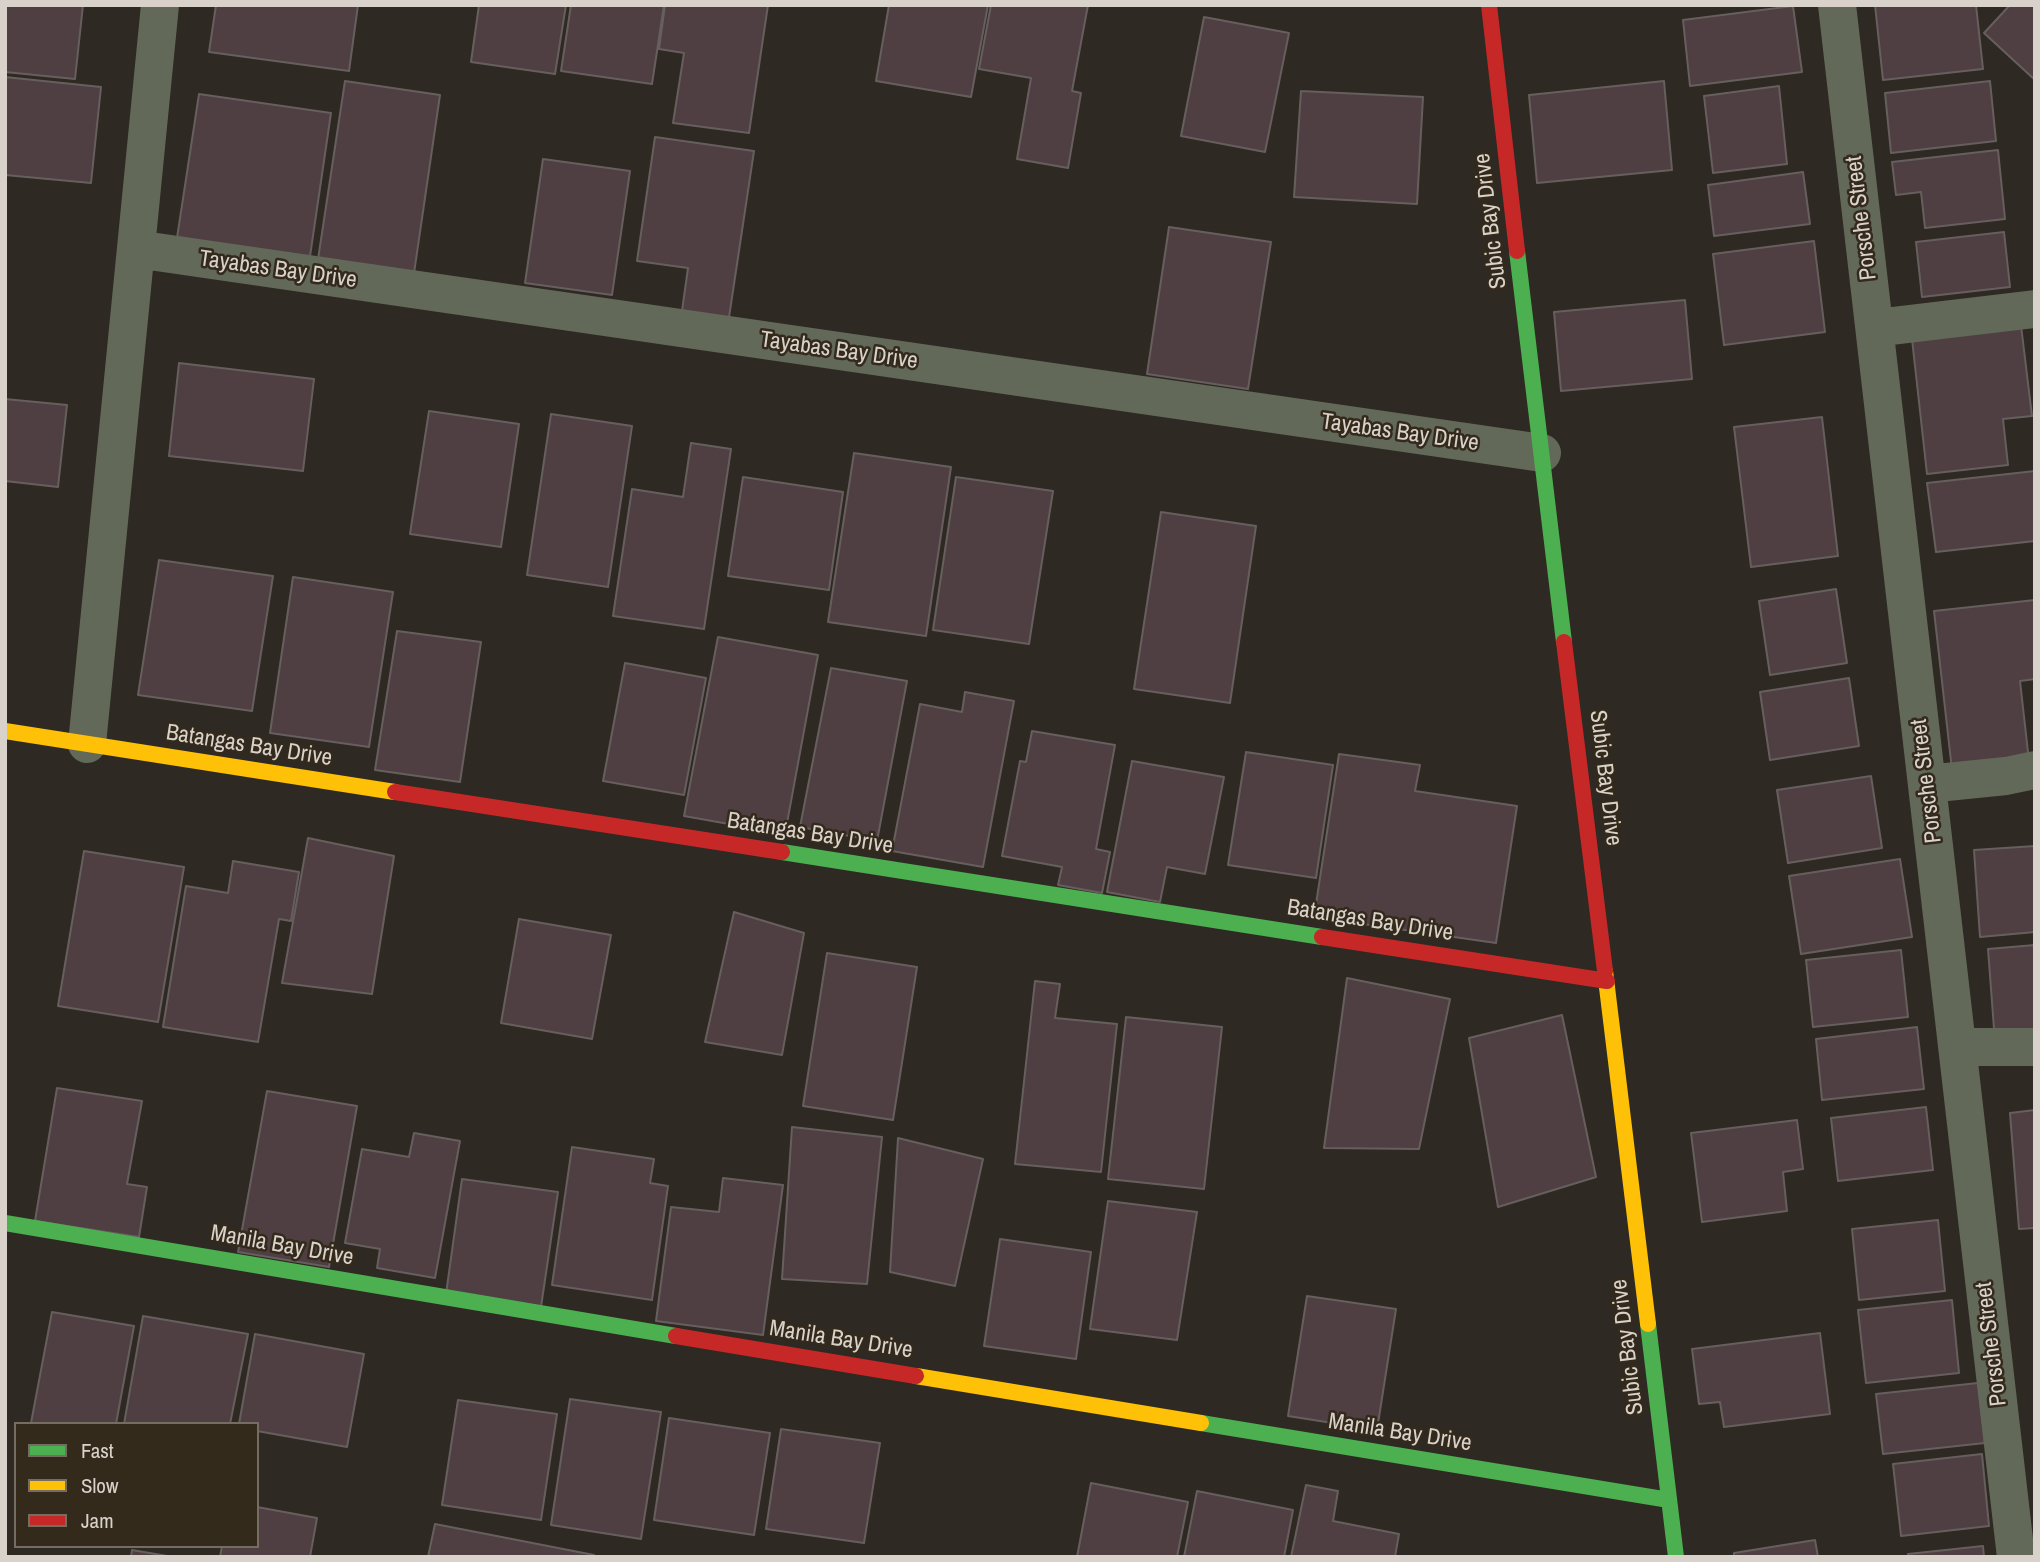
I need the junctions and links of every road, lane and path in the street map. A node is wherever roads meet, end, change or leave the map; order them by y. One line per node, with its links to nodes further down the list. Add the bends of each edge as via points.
1 (160, 5): 4 (street)
2 (1489, 5): 7 (street, Subic Bay Drive)
3 (1837, 5): 6 (street, Porsche Street)
4 (136, 249): 7 (street, Tayabas Bay Drive); 9 (street)
5 (2035, 309): 6 (street)
6 (1875, 328): 11 (street, Porsche Street)
7 (1542, 453): 12 (street, Subic Bay Drive)
8 (5, 731): 9 (street, Batangas Bay Drive)
9 (87, 744): 12 (street, Batangas Bay Drive)
10 (2035, 770): 11 (street)
11 (1927, 784): 13 (street, Porsche Street)
12 (1607, 981): 16 (street, Subic Bay Drive)
13 (1957, 1047): 14 (street); 18 (street, Porsche Street)
14 (2035, 1047)
15 (5, 1223): 16 (street, Manila Bay Drive)
16 (1669, 1500): 17 (street, Subic Bay Drive)
17 (1676, 1557)
18 (2016, 1557)

